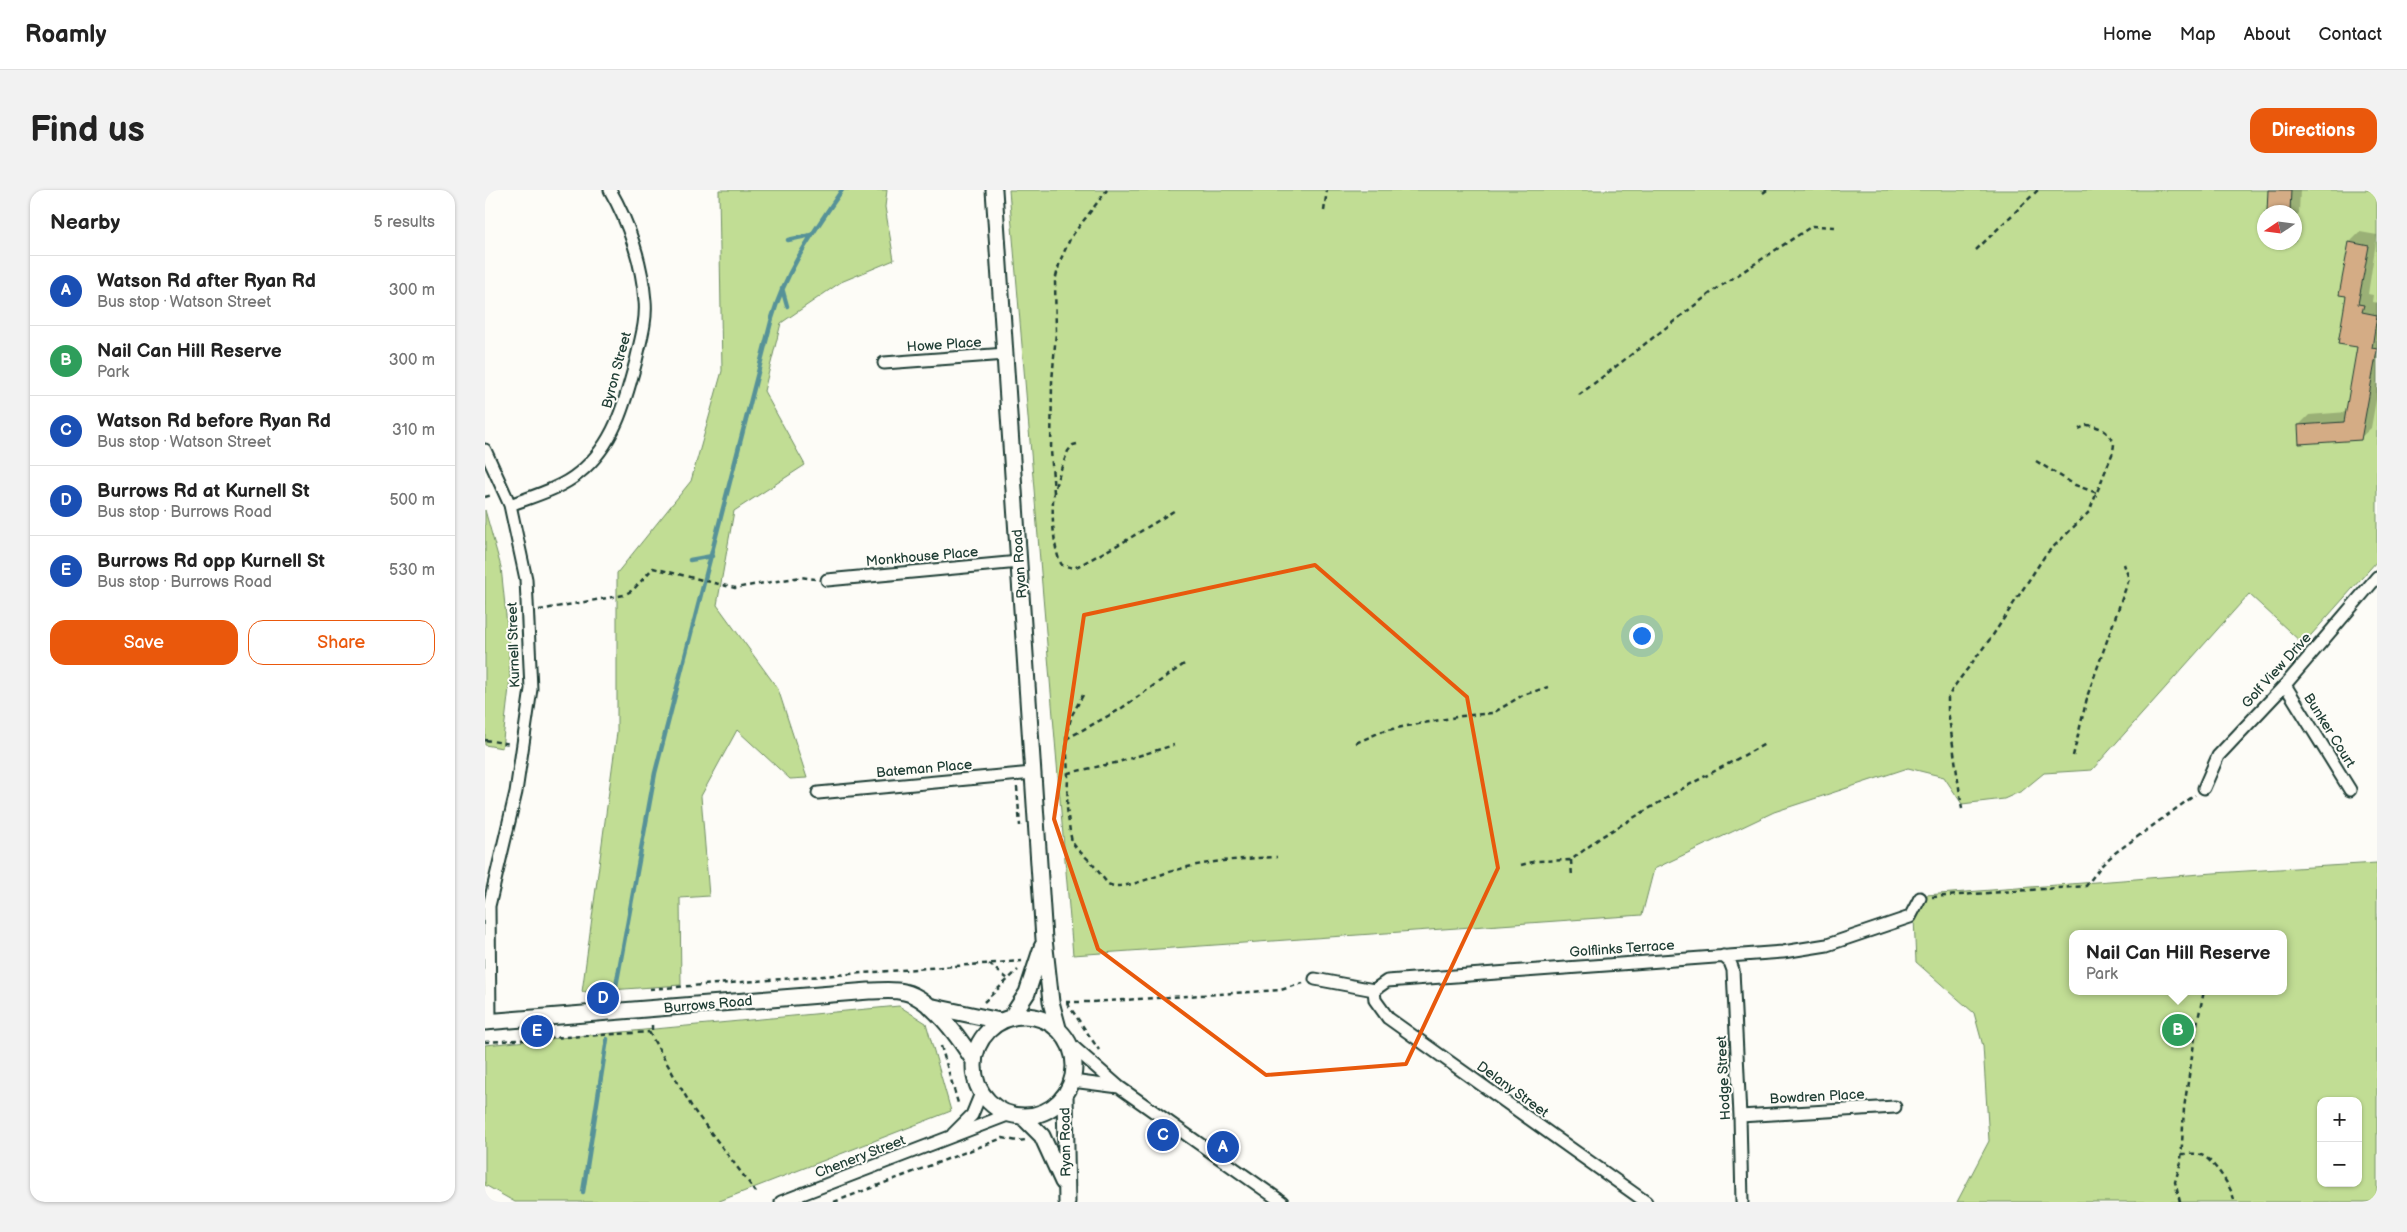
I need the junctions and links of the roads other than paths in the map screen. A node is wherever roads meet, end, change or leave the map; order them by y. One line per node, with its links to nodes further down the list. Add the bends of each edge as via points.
1 (610, 190): 6 (street, Byron Street, via 622,210 638,260 645,303 642,337 625,403 601,452 578,474 550,490)
2 (994, 190): 3 (street, Ryan Road)
3 (1006, 354): 4 (street, Howe Place); 7 (street, Ryan Road)
4 (884, 363)
5 (485, 450): 6 (street, Kurnell Street)
6 (510, 505): 16 (street, Kurnell Street, via 526,579 531,689 516,792)
7 (1019, 562): 9 (street, Monkhouse Place); 11 (street, Ryan Road)
8 (2377, 577): 10 (street, Golf View Drive)
9 (827, 580)
10 (2285, 685): 12 (street, Golf View Drive, via 2218,756); 13 (street, Bunker Court)
11 (1033, 773): 14 (street, Bateman Place); 17 (street, Ryan Road)
12 (2203, 788)
13 (2350, 790)
14 (818, 794)
15 (1920, 898): 18 (street, Golflinks Terrace, via 1910,917 1827,945)
16 (487, 906): 23 (street, Kurnell Street)
17 (1044, 939): 22 (street, Ryan Road, via 1027,993); 24 (street, Ryan Road, via 1051,1002)
18 (1723, 956): 20 (street, Golflinks Terrace, via 1387,981); 33 (street, Hodge Street, via 1733,970)
19 (1315, 979): 20 (street)
20 (1374, 990): 38 (street, Delany Street, via 1375,1000 1388,1018)
21 (928, 1006): 22 (street, Burrows Road); 23 (street, Burrows Road, via 904,992 887,990); 26 (street, Burrows Road, via 954,1030)
22 (1006, 1018): 24 (street, via 1037,1017); 26 (street, via 982,1038)
23 (487, 1022)
24 (1059, 1028): 25 (street)
25 (1070, 1044): 27 (street, via 1074,1062); 28 (street)
26 (974, 1061): 29 (street)
27 (1072, 1081): 28 (street); 30 (street)
28 (1119, 1087): 37 (street)
29 (981, 1092): 32 (street, via 999,1109); 34 (street, Chenery Street, via 972,1114)
30 (1065, 1096): 32 (street, via 1046,1111); 35 (street, Ryan Road)
31 (1895, 1107): 33 (street, Bowdren Place)
32 (1016, 1115): 34 (street, Chenery Street); 35 (street, Ryan Road, via 1042,1136)
33 (1741, 1116): 39 (street, Hodge Street)
34 (950, 1137): 36 (street, Chenery Street)
35 (1066, 1195)
36 (781, 1202)
37 (1282, 1202)
38 (1646, 1202)
39 (1742, 1202)

